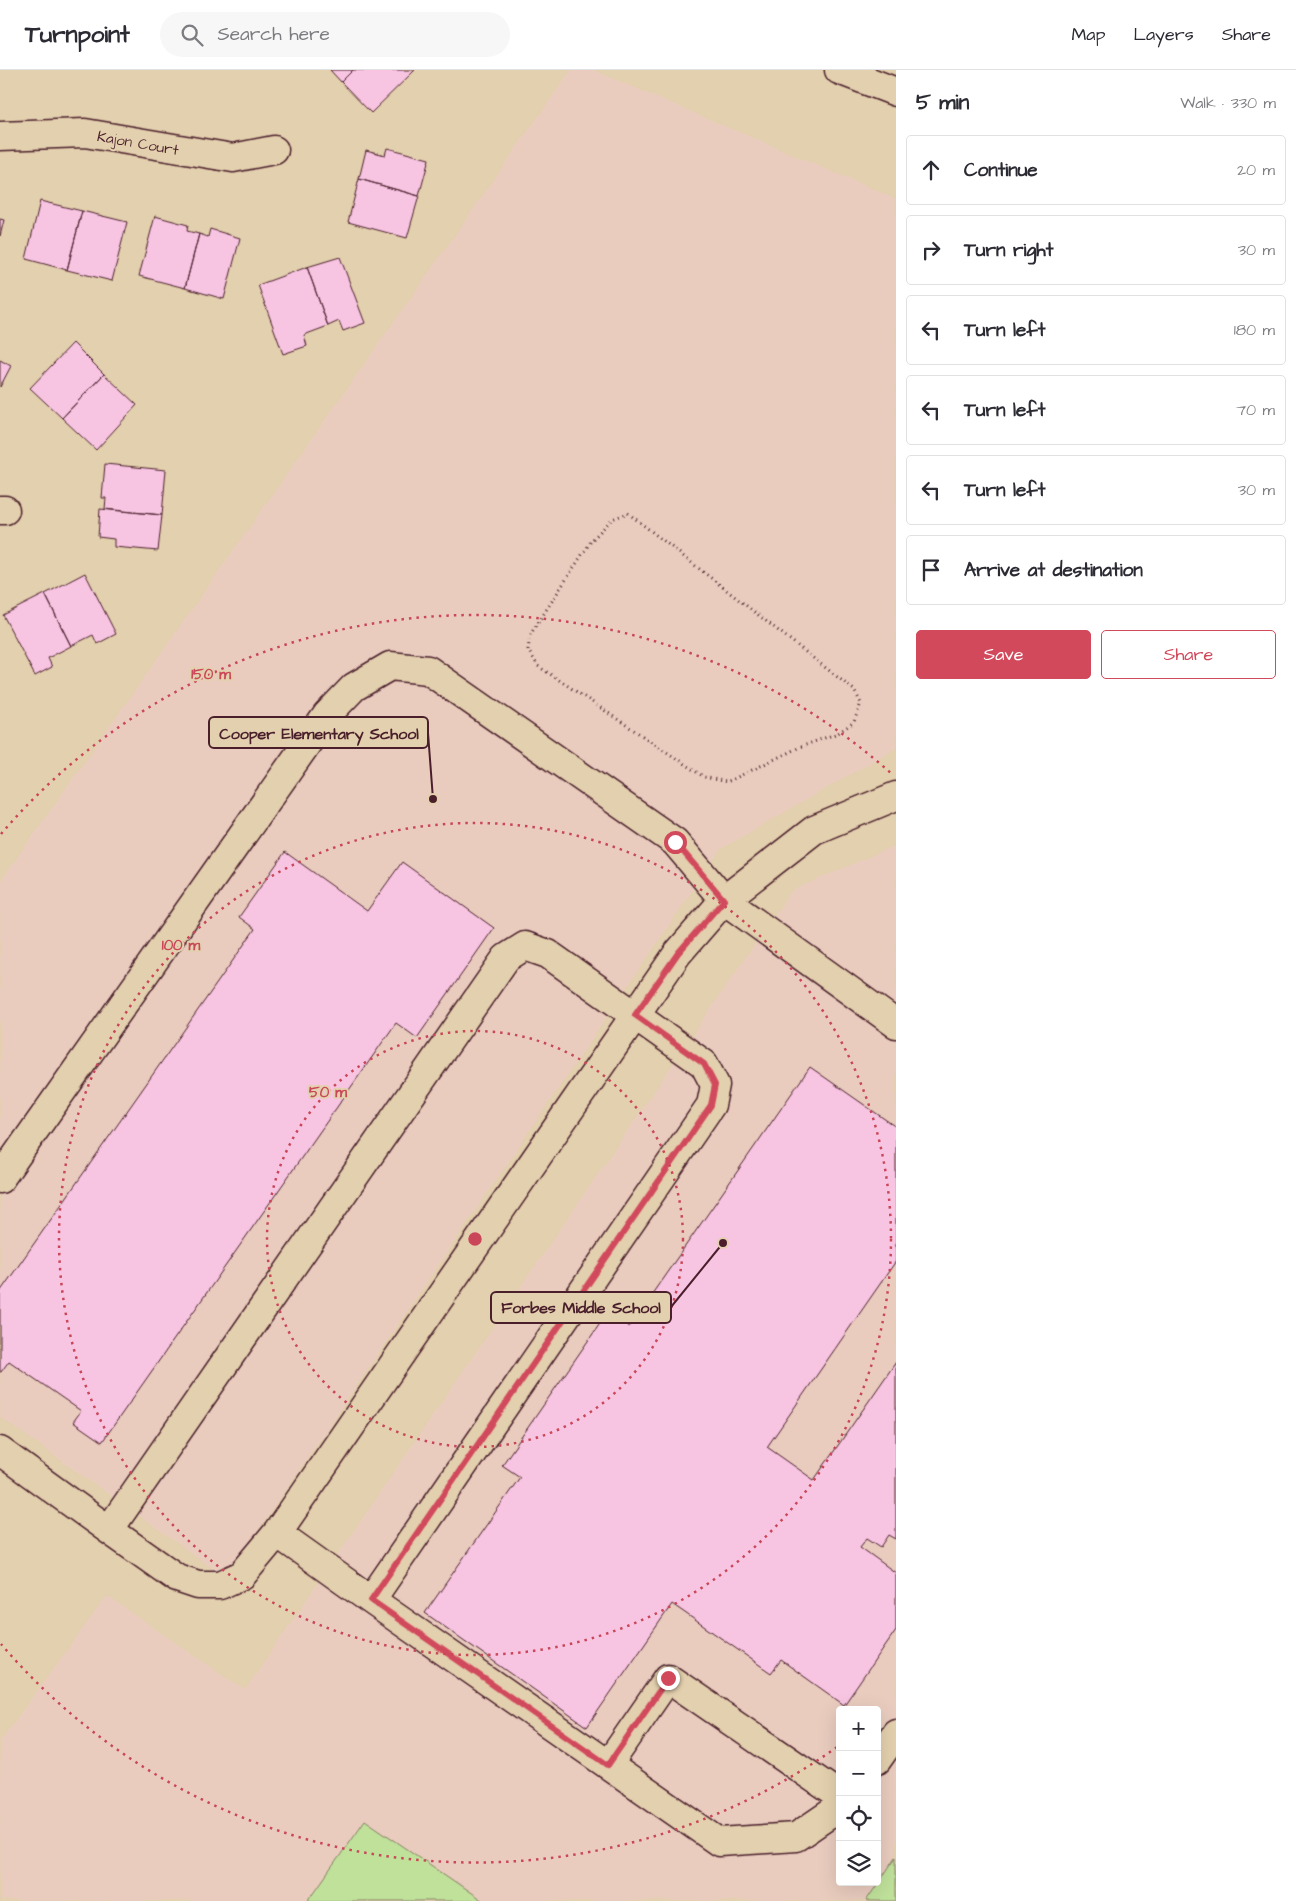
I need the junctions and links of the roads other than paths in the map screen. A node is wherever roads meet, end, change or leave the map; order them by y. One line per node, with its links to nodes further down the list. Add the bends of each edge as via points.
1 (839, 70): 2 (street)
2 (896, 92)
3 (0, 136): 4 (street, Kajon Court, via 85,133 233,158)
4 (274, 150)
5 (896, 796): 6 (street, via 814,830)
6 (724, 900): 7 (street, via 678,953); 8 (street); 9 (street, via 667,836 428,670 390,666 354,687 327,715)
7 (635, 1015): 11 (street, via 548,954 525,946 506,958); 12 (street); 13 (street, via 704,1064 715,1085 711,1105)
8 (896, 1024)
9 (0, 1179)
10 (0, 1451): 11 (street)
11 (109, 1530): 12 (street, via 177,1578 198,1585 220,1585 242,1575)
12 (277, 1532): 13 (street)
13 (371, 1600): 16 (street)
14 (896, 1733): 15 (street)
15 (881, 1754)
16 (608, 1765): 17 (street, via 668,1678); 18 (street, via 719,1842 796,1837)
17 (836, 1793)
18 (836, 1810)

